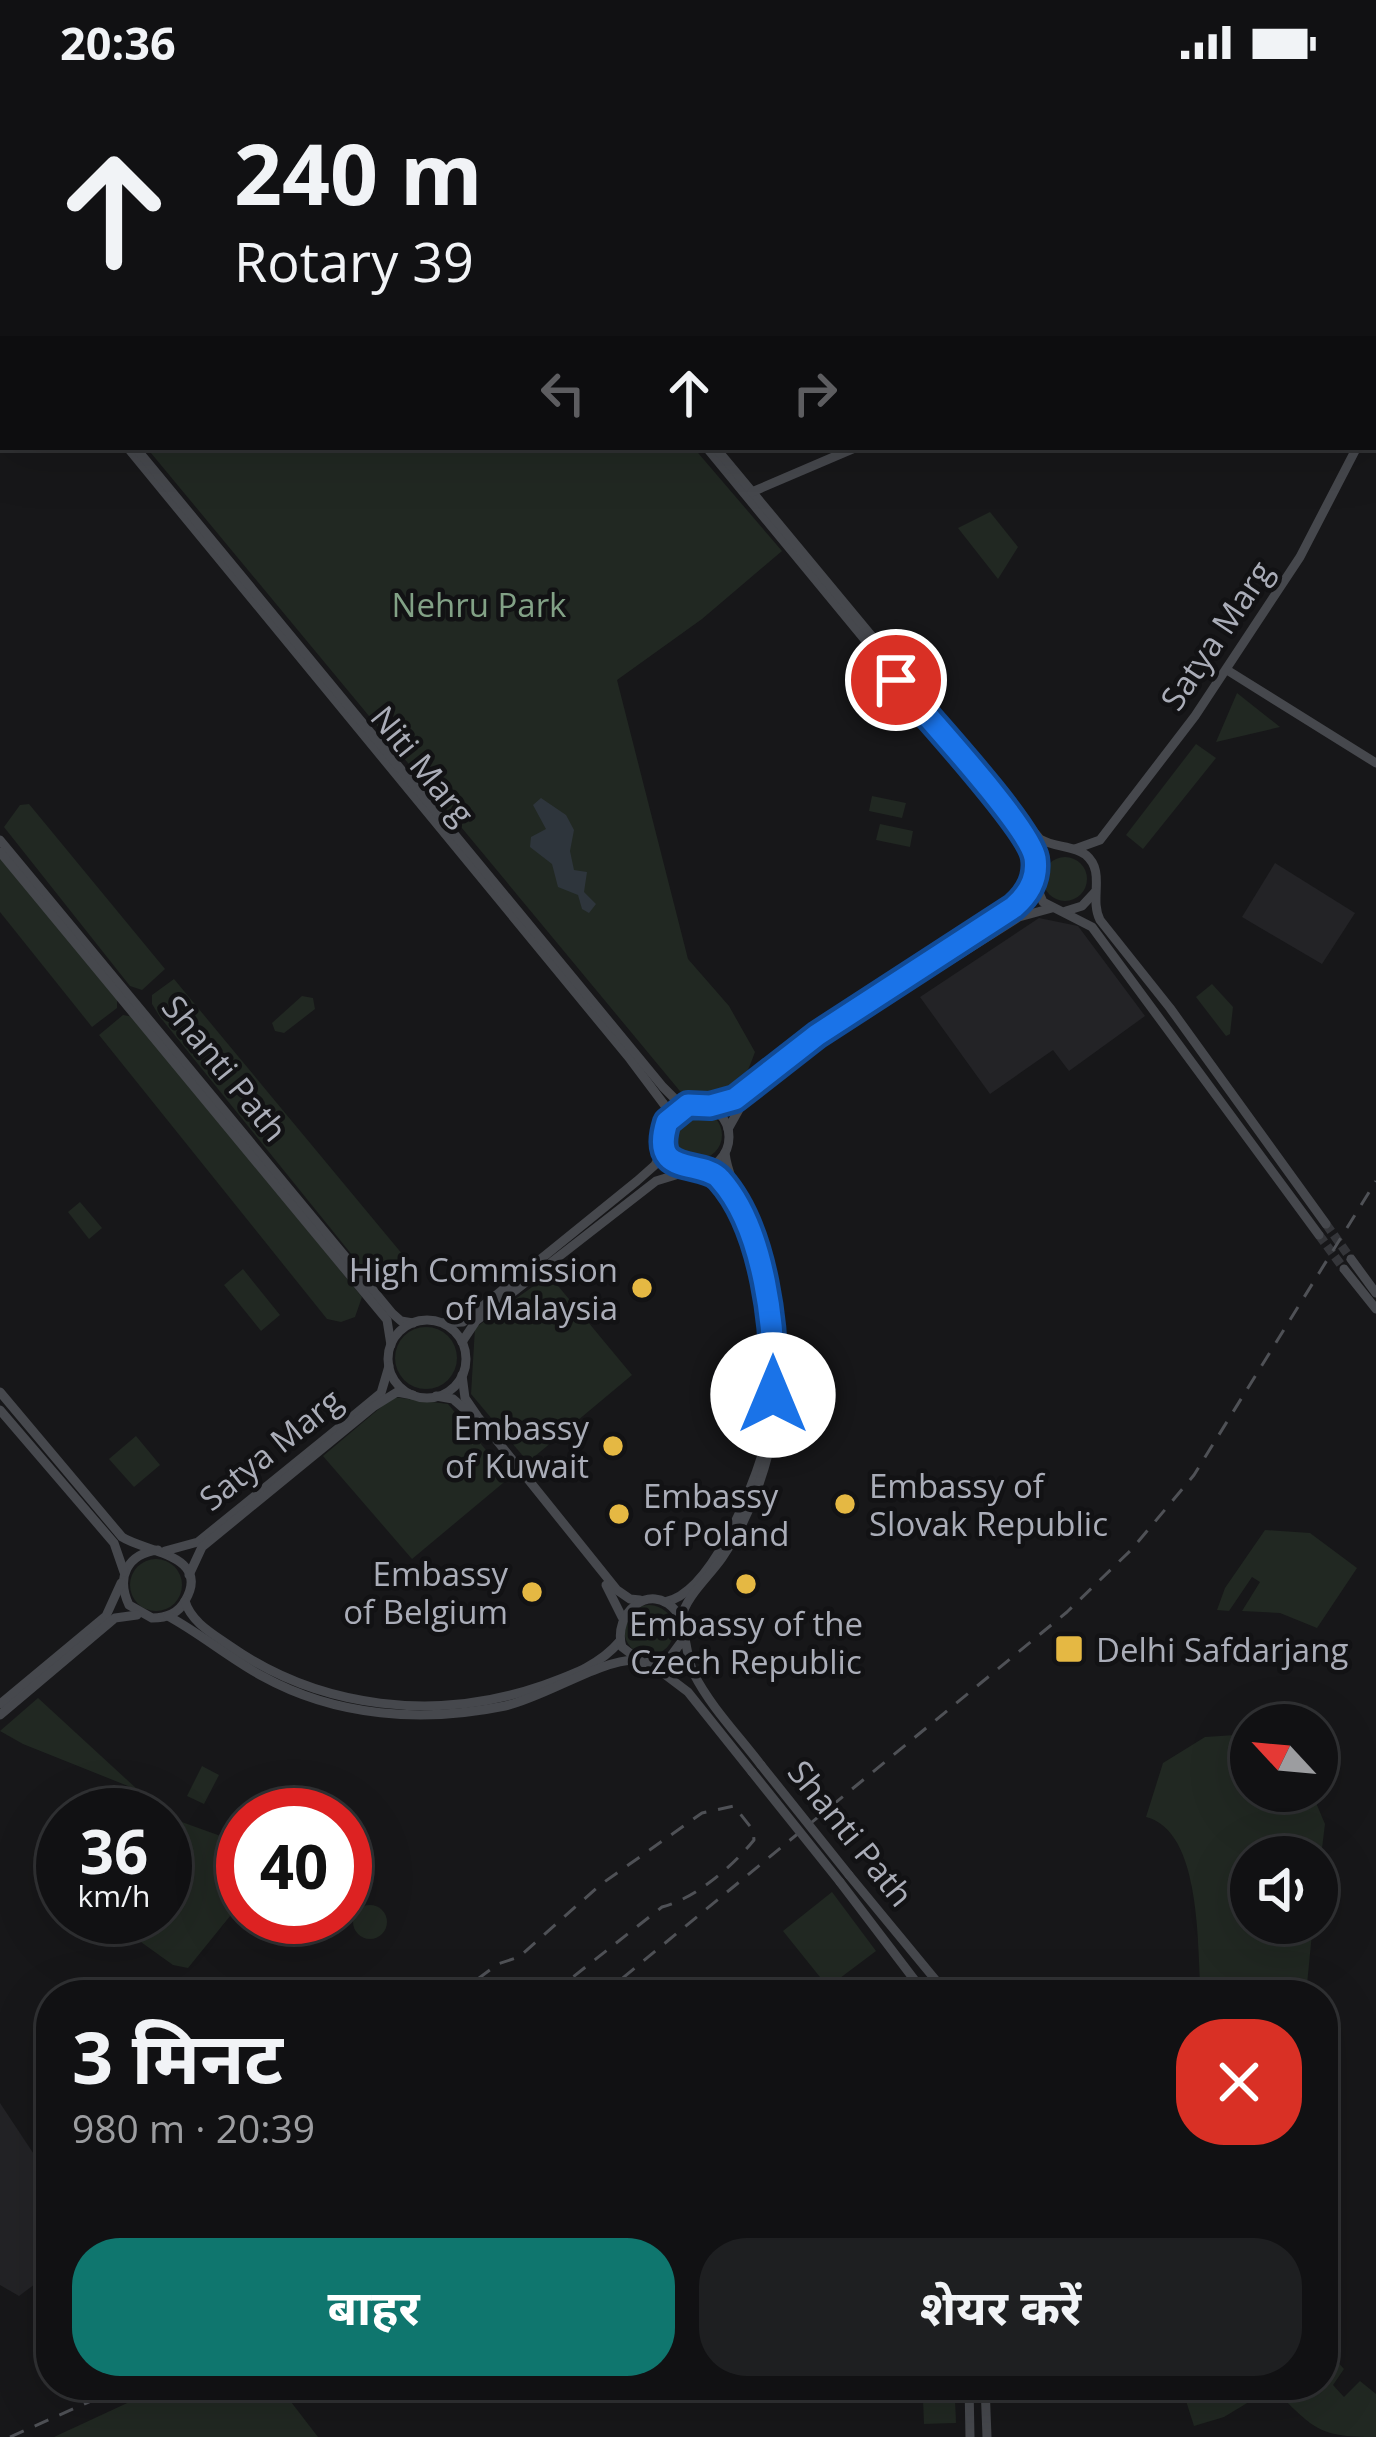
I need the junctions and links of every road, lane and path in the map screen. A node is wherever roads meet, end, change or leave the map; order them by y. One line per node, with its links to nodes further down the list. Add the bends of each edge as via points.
1 (133, 450): 18 (main road, Niti Marg, via 663,1087)
2 (133, 450): 20 (main road, Niti Marg, via 630,1058 666,1107)
3 (712, 450): 6 (main road)
4 (850, 450): 6 (main road)
5 (1355, 450): 7 (main road, Satya Marg, via 1300,557)
6 (749, 494): 11 (main road, via 1040,838); 14 (main road, via 1015,823 1033,848)
7 (1227, 670): 8 (main road); 10 (main road, Satya Marg)
8 (1376, 764)
9 (0, 840): 29 (main road, Shanti Path, via 392,1313)
10 (1100, 840): 11 (main road); 13 (main road, Satya Marg)
11 (1070, 849): 13 (main road); 14 (main road, via 1047,854)
12 (0, 852): 32 (main road, Shanti Path, via 387,1320)
13 (1095, 868): 15 (main road)
14 (1035, 872): 16 (main road, via 1037,893); 19 (main road, via 1014,907 817,1035 735,1099)
15 (1095, 892): 17 (main road); 25 (main road, via 1100,920)
16 (1052, 908): 17 (main road); 21 (main road, via 1019,917 824,1040 742,1104)
17 (1064, 911): 26 (main road, via 1092,927)
18 (688, 1105): 19 (main road); 20 (main road)
19 (710, 1106): 21 (main road)
20 (667, 1122): 22 (main road)
21 (728, 1129): 23 (main road)
22 (665, 1147): 24 (main road, via 677,1164); 30 (main road, via 655,1165 464,1322)
23 (725, 1153): 24 (main road); 48 (main road, via 775,1294 780,1396 753,1501)
24 (697, 1169): 31 (main road, via 656,1181 476,1321); 44 (main road, via 724,1184 759,1262 773,1395 763,1452 731,1529 701,1575)
25 (1326, 1224)
26 (1319, 1235)
27 (1376, 1293): 28 (main road, via 1347,1264)
28 (1376, 1310)
29 (413, 1323): 30 (main road); 32 (main road)
30 (443, 1323): 31 (main road)
31 (462, 1342): 34 (main road)
32 (391, 1345): 33 (main road)
33 (389, 1366): 36 (main road); 39 (main road, Satya Marg, via 381,1393 198,1542)
34 (462, 1375): 37 (main road); 43 (main road, via 478,1417 617,1590)
35 (0, 1392): 39 (main road, via 122,1537)
36 (413, 1395): 37 (main road); 40 (main road, Satya Marg, via 397,1392 373,1407 202,1547)
37 (436, 1396): 47 (main road, via 464,1408 613,1594)
38 (0, 1409): 41 (main road, via 114,1543)
39 (161, 1551): 40 (main road); 41 (main road, via 136,1556)
40 (189, 1575): 42 (main road)
41 (123, 1577): 45 (main road, via 128,1605); 53 (main road, via 106,1616)
42 (185, 1601): 46 (main road); 49 (main road, via 200,1623 262,1665 331,1694 392,1706 508,1696 595,1664)
43 (642, 1601): 44 (main road); 47 (main road)
44 (665, 1602): 48 (main road)
45 (142, 1616): 46 (main road); 54 (main road, via 116,1618)
46 (168, 1616): 51 (main road, via 296,1693 391,1714 507,1706)
47 (622, 1617): 49 (main road)
48 (681, 1619): 50 (main road)
49 (620, 1641): 51 (main road)
50 (682, 1641): 52 (main road, via 673,1656); 55 (main road, Shanti Path, via 696,1679)
51 (635, 1660): 52 (main road)
52 (651, 1664): 55 (main road, Shanti Path, via 688,1692)
53 (0, 1704)
54 (0, 1715)
55 (756, 1769): 56 (main road, Shanti Path, bridge)
56 (845, 1878): 57 (main road, Shanti Path); 58 (main road, Shanti Path)
57 (916, 1980)
58 (935, 1980)
59 (969, 2400): 61 (main road)
60 (985, 2400): 62 (main road)
61 (970, 2437)
62 (986, 2437)

